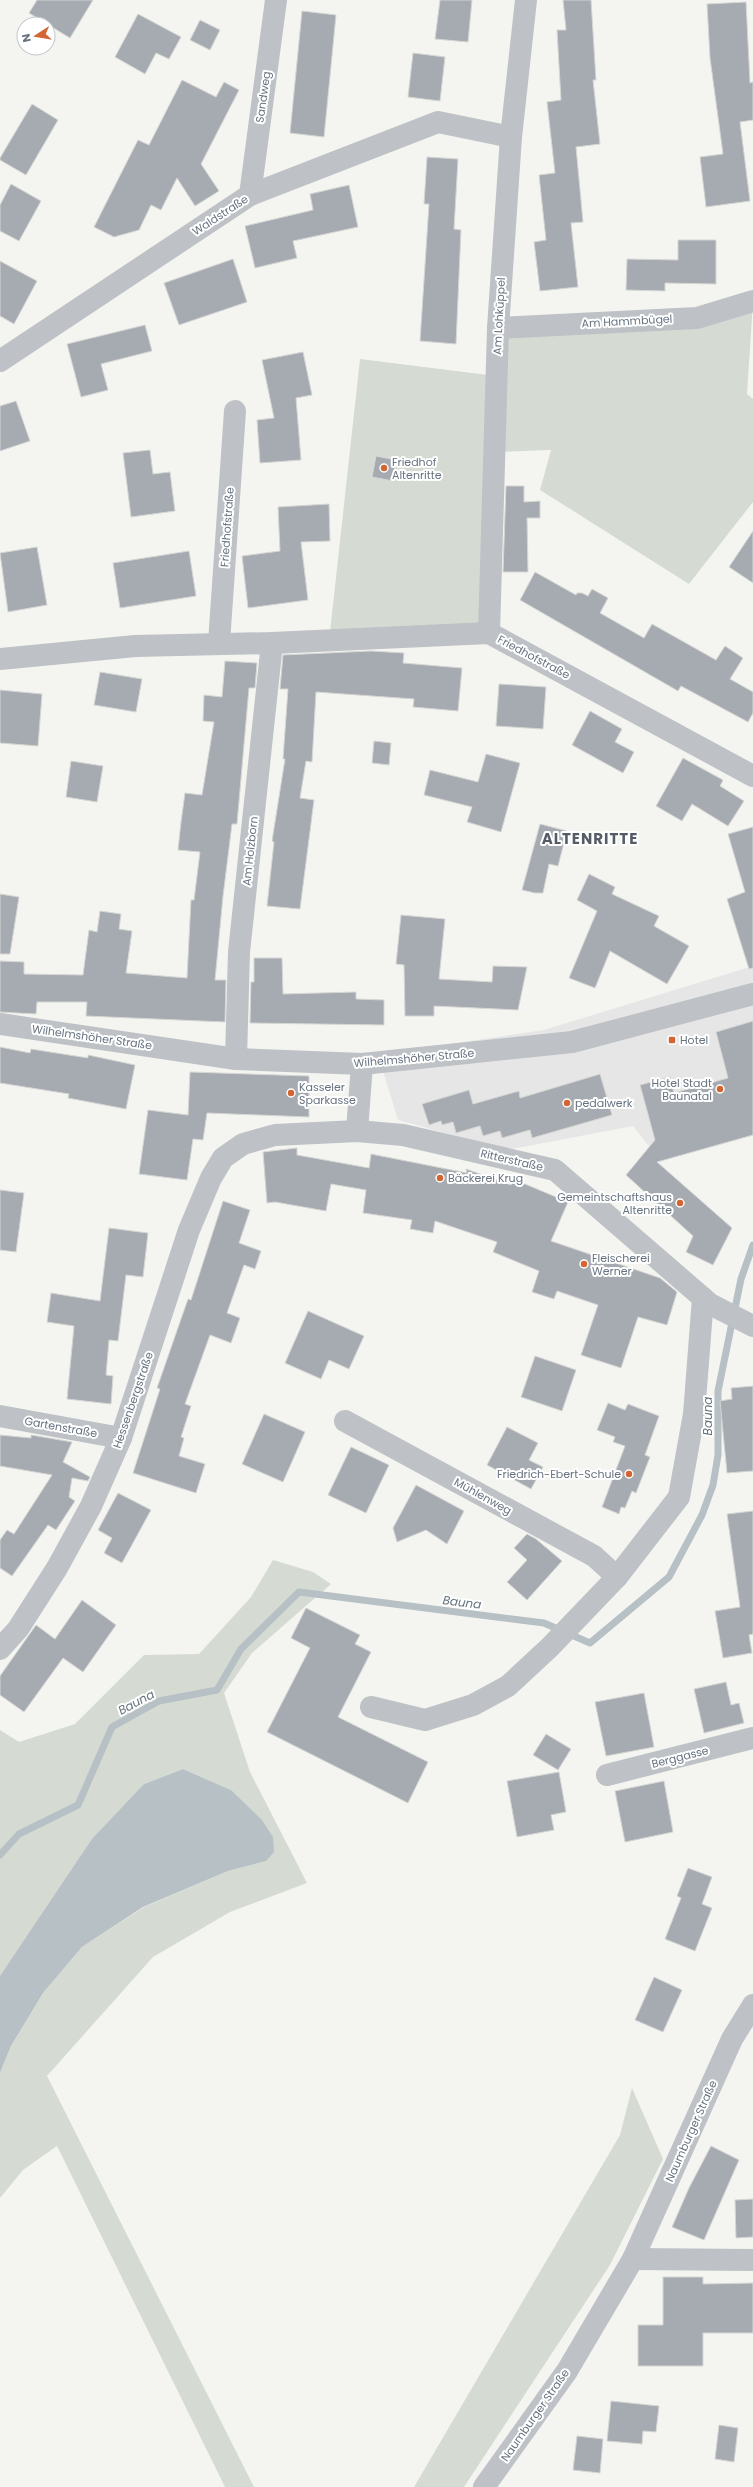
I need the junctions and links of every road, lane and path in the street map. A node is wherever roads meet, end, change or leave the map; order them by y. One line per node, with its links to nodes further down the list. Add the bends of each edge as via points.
1 (276, 0): 4 (street, Sandweg)
2 (526, 0): 3 (street, Am Lohküppel)
3 (511, 137): 4 (street, Waldstraße, via 438,122); 6 (street, Am Lohküppel)
4 (250, 195): 7 (street, Waldstraße)
5 (753, 301): 6 (street, Am Hammbügel, via 697,318)
6 (498, 328): 9 (street, Am Lohküppel)
7 (0, 361)
8 (235, 411): 10 (street, Friedhofstraße)
9 (489, 633): 11 (street, Friedhofstraße); 13 (street, Friedhofstraße)
10 (219, 643): 11 (street, Friedhofstraße); 12 (street, Friedhofstraße, via 136,646)
11 (272, 643): 16 (street, Am Holzborn, via 239,952)
12 (0, 659)
13 (753, 776)
14 (753, 994): 17 (street, Wilhelmshöher Straße, via 572,1042)
15 (0, 1024): 16 (street, Wilhelmshöher Straße)
16 (236, 1059): 17 (street, Wilhelmshöher Straße)
17 (362, 1064): 18 (street)
18 (357, 1131): 19 (street, Ritterstraße, via 276,1136); 20 (street, Ritterstraße, via 403,1135 555,1170)
19 (243, 1144): 24 (street, Hessenbergstraße, via 222,1158 210,1178 189,1230)
20 (710, 1303): 21 (street, Ritterstraße); 25 (street, via 679,1497)
21 (748, 1324)
22 (0, 1416): 24 (street, Gartenstraße)
23 (345, 1421): 25 (street, Mühlenweg, via 594,1556)
24 (122, 1438): 26 (street, Hessenbergstraße, via 91,1506 57,1568 18,1629)
25 (617, 1577): 27 (street, via 550,1647 508,1686 473,1705 425,1720)
26 (0, 1649)
27 (371, 1707)
28 (753, 1738): 29 (street, Berggasse)
29 (607, 1775)
30 (753, 2005): 31 (street, Naumburger Straße, via 732,2039)
31 (633, 2260): 32 (street); 33 (street, Naumburger Straße, via 566,2372)
32 (753, 2260)
33 (484, 2487)

